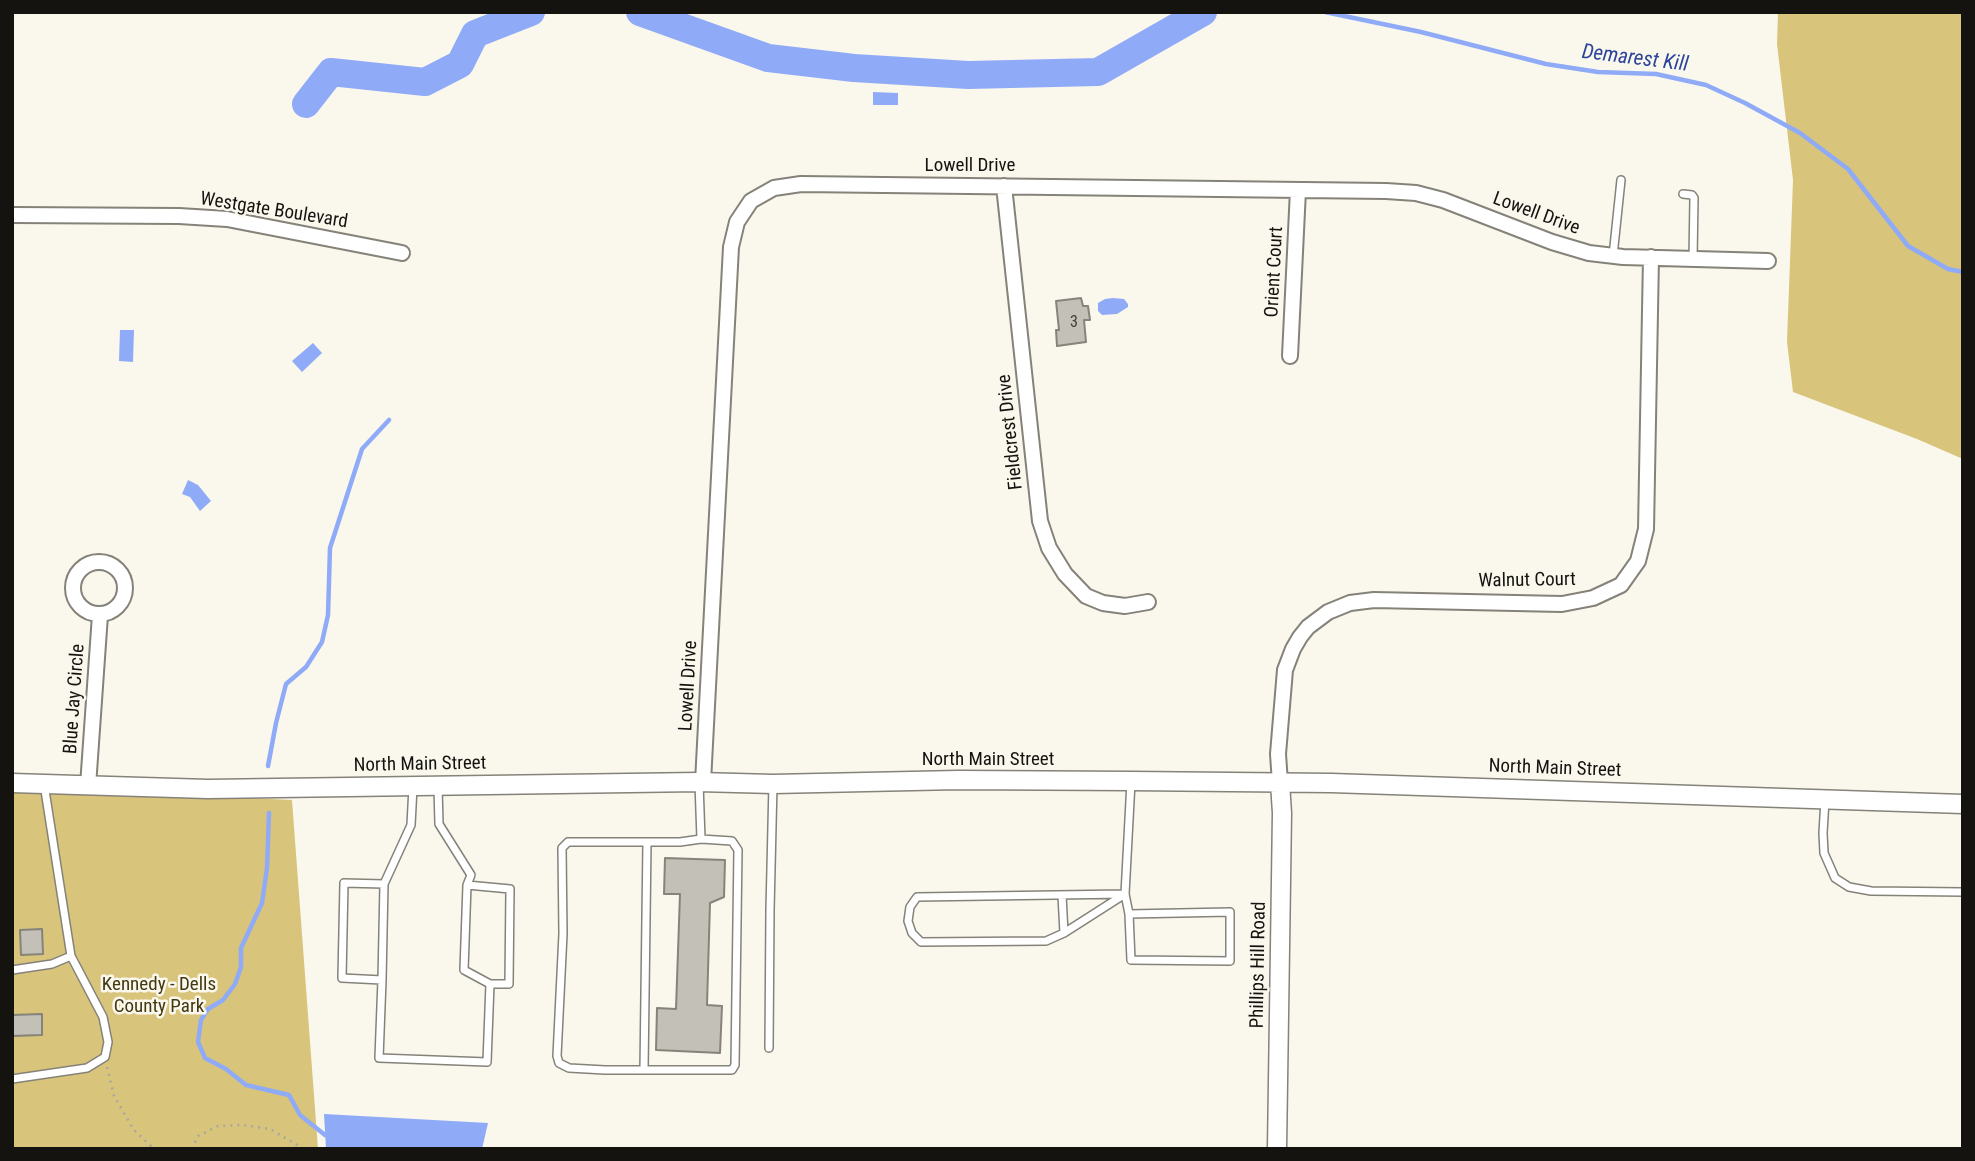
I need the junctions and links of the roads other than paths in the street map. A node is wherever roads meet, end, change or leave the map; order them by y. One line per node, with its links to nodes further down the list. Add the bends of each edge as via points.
1 (1621, 180): 7 (lane)
2 (1004, 186): 3 (street, Lowell Drive); 12 (street, Fieldcrest Drive, via 1040,521 1049,548 1086,596 1125,606); 15 (street, Lowell Drive, via 801,184 774,188 751,201 737,222 731,247)
3 (1298, 190): 7 (street, Lowell Drive, via 1416,193 1552,242); 11 (street, Orient Court)
4 (1683, 194): 9 (lane, via 1694,198)
5 (12, 215): 6 (street, Westgate Boulevard, via 227,219)
6 (402, 253)
7 (1613, 256): 8 (street, Lowell Drive)
8 (1651, 257): 9 (street, Lowell Drive); 17 (street, Walnut Court, via 1646,529 1639,561 1621,585 1593,598 1562,604 1374,600 1328,612 1300,637 1285,670)
9 (1693, 259): 10 (street, Lowell Drive)
10 (1768, 261)
11 (1290, 356)
12 (1148, 602)
13 (100, 615): 20 (street, Blue Jay Circle)
14 (1131, 781): 17 (street, North Main Street); 19 (street, North Main Street); 30 (lane)
15 (701, 782): 19 (street, North Main Street); 22 (street, North Main Street); 25 (lane)
16 (12, 783): 18 (street, North Main Street)
17 (1280, 783): 23 (street, North Main Street); 41 (street, Phillips Hill Road)
18 (44, 784): 20 (street, North Main Street); 34 (lane)
19 (774, 784): 38 (lane)
20 (88, 786): 21 (street, North Main Street)
21 (413, 786): 22 (street, North Main Street); 27 (lane, via 411,825)
22 (438, 786): 28 (lane, via 439,824 471,875)
23 (1825, 799): 24 (street, North Main Street); 29 (lane, via 1824,853 1835,878 1849,887 1871,891)
24 (1963, 804)
25 (701, 839): 26 (lane); 39 (lane, via 732,841 738,850 735,1065 732,1070)
26 (647, 842): 39 (lane); 39 (lane, via 568,842 562,848 557,1056 559,1063 569,1068)
27 (384, 884): 36 (lane); 36 (lane, via 344,883 342,978)
28 (467, 885): 37 (lane, via 464,970); 37 (lane, via 509,889 509,984)
29 (1963, 892)
30 (1125, 894): 31 (lane); 32 (lane); 33 (lane)
31 (1062, 895): 33 (lane); 33 (lane, via 917,897 908,921 921,942 1046,941)
32 (1129, 914): 32 (lane, via 1230,912 1230,961 1130,960)
33 (1064, 933)
34 (71, 956): 35 (lane); 40 (lane, via 103,1017 108,1042 105,1057 87,1068)
35 (12, 970)
36 (382, 979): 37 (lane, via 379,1058 487,1062)
37 (490, 984)
38 (769, 1048)
39 (644, 1070)
40 (12, 1079)
41 (1277, 1149)

